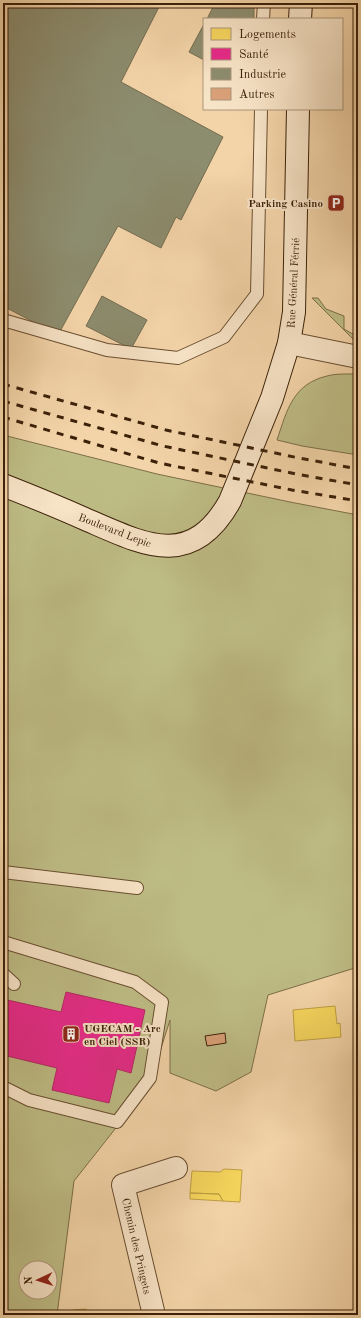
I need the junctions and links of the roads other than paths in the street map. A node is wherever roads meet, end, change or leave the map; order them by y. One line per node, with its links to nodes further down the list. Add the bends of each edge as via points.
1 (264, 3): 3 (lane)
2 (300, 3): 4 (main road)
3 (264, 18)
4 (300, 18)
5 (261, 110): 7 (lane, via 257,294 224,337 178,358 107,350)
6 (298, 110): 8 (main road, Rue Général Férrié, via 294,312)
7 (3, 320)
8 (289, 342): 9 (main road); 10 (main road, Rue Général Férrié, via 269,408)
9 (358, 357)
10 (242, 472): 11 (main road, Boulevard Lepic, via 230,501 211,528 192,540 170,546 137,541)
11 (3, 485)
12 (3, 872): 13 (lane)
13 (137, 888)
14 (3, 942): 17 (lane, via 136,982 162,1002 150,1078 117,1122 29,1100)
15 (3, 974): 16 (lane)
16 (14, 984)
17 (3, 1087)
18 (176, 1168): 19 (main road, Chemin des Pringets, via 123,1185)
19 (154, 1315)

